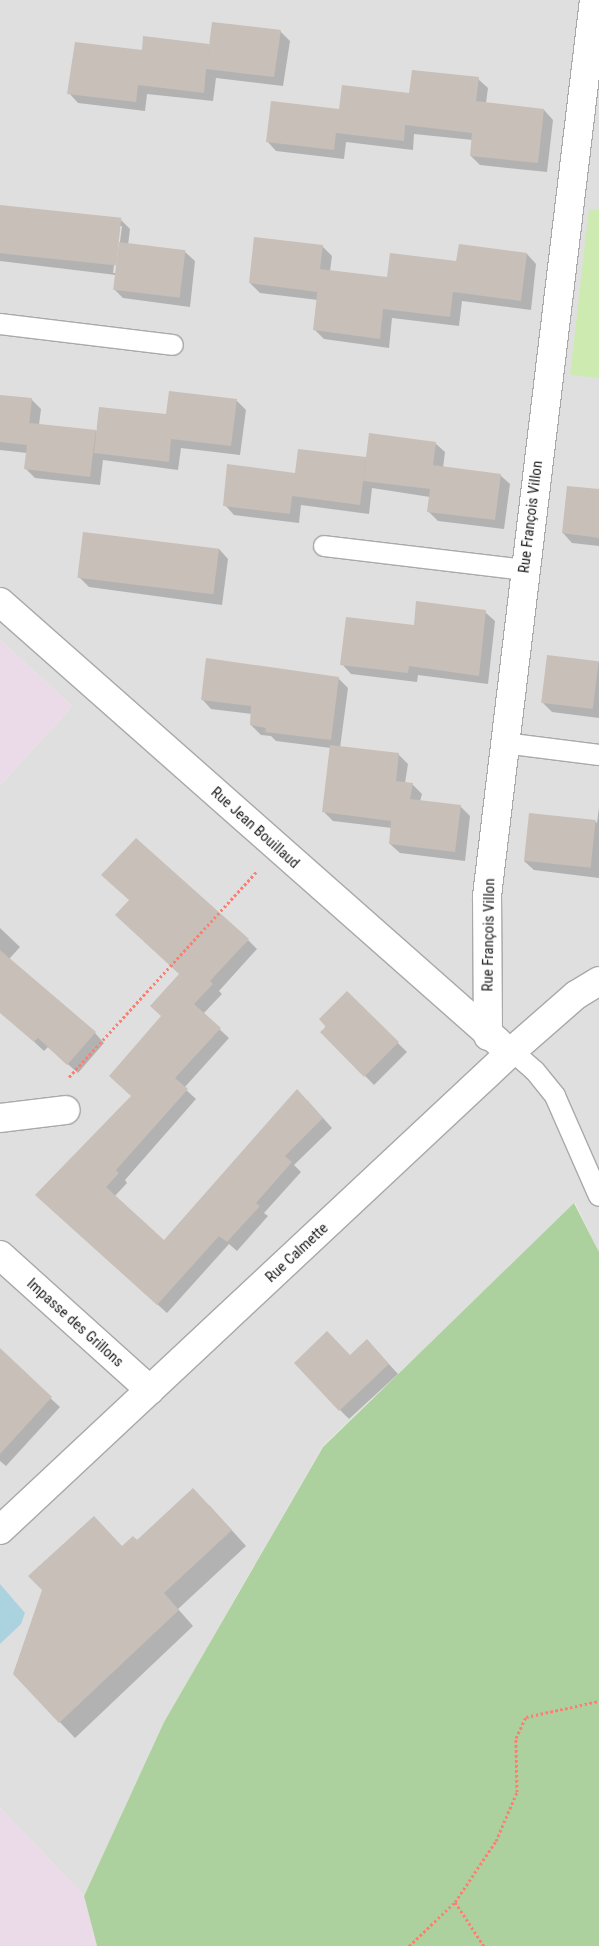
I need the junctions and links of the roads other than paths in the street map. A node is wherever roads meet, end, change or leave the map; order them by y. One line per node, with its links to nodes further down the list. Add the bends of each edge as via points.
1 (595, 15): 5 (street, Rue François Villon)
2 (0, 324): 3 (lane)
3 (173, 345)
4 (324, 546): 5 (lane)
5 (524, 570): 7 (street, Rue François Villon)
6 (0, 602): 10 (street, Rue Jean Bouillaud)
7 (504, 743): 8 (lane); 10 (street, Rue François Villon, via 487,896)
8 (599, 755)
9 (599, 981): 11 (street, Rue Calmette, via 576,995)
10 (488, 1036): 11 (street, Rue Jean Bouillaud)
11 (512, 1051): 14 (lane, via 535,1071 554,1096); 16 (street, Rue Calmette)
12 (66, 1110): 13 (street)
13 (0, 1118)
14 (599, 1196)
15 (0, 1255): 16 (street, Impasse des Grillons)
16 (150, 1390): 17 (street, Rue Calmette)
17 (0, 1530)

